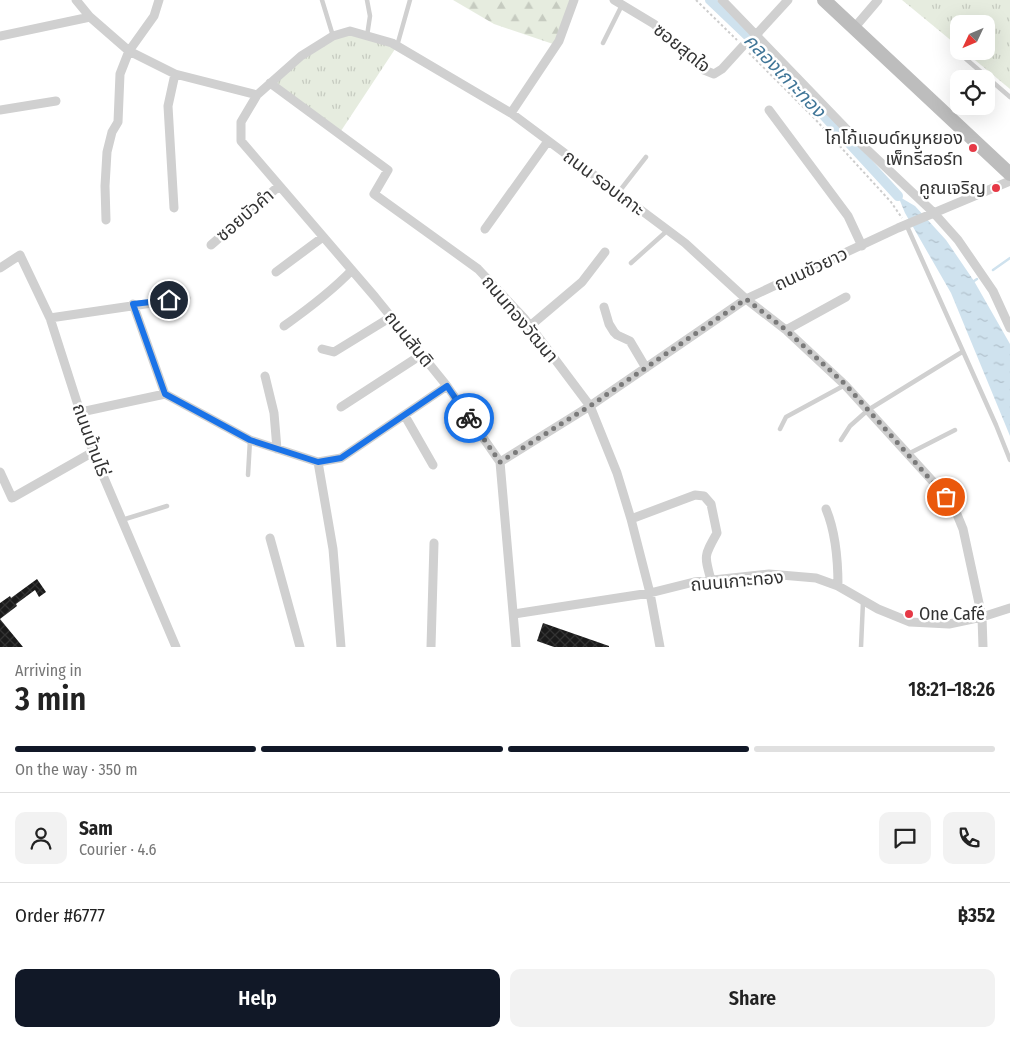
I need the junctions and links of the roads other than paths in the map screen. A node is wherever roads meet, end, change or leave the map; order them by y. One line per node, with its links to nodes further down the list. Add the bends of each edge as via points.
1 (76, 0): 12 (street)
2 (159, 0): 21 (street, via 154,16)
3 (322, 0): 16 (lane)
4 (367, 0): 17 (lane, via 370,16)
5 (410, 0): 19 (lane)
6 (574, 0): 30 (street, via 559,41)
7 (722, 0): 14 (street)
8 (788, 0): 14 (street)
9 (824, 0): 13 (main road)
10 (878, 0): 13 (street)
11 (618, 2): 18 (lane); 20 (street, ซอยสุดใจ, via 654,24 704,70 714,74)
12 (90, 17): 15 (street); 21 (street)
13 (855, 27): 33 (main road)
14 (756, 35): 38 (street, via 858,141)
15 (0, 36)
16 (333, 36): 17 (street, ถนน รอบเกาะ, via 350,31); 24 (street, ถนน รอบเกาะ, via 301,56)
17 (367, 36): 19 (street, ถนน รอบเกาะ)
18 (602, 42)
19 (397, 46): 30 (street, ถนน รอบเกาะ)
20 (743, 46)
21 (129, 51): 23 (street); 39 (street, via 120,74 118,122 107,152)
22 (968, 60): 26 (lane)
23 (175, 74): 25 (street); 37 (street, via 168,106)
24 (270, 83): 25 (street, ถนน รอบเกาะ); 59 (street, ถนนทองวัฒนา, via 388,170 374,194 478,269)
25 (257, 95): 35 (street, ถนนสันติ, via 241,122 241,141)
26 (1010, 97)
27 (56, 101): 28 (street)
28 (0, 110)
29 (769, 110): 45 (street, via 848,216)
30 (511, 113): 31 (street, ถนน รอบเกาะ)
31 (548, 141): 36 (street, ถนน รอบเกาะ); 41 (street)
32 (646, 157): 36 (lane)
33 (1010, 174)
34 (1010, 181): 38 (street, ถนนขัวยาว)
35 (279, 186): 43 (street, ถนนสันติ); 44 (street, ซอยบัวคำ)
36 (618, 193): 42 (street, ถนน รอบเกาะ)
37 (174, 208)
38 (933, 212): 40 (street, ถนนขัวยาว); 60 (street, via 958,240 993,291)
39 (106, 220)
40 (906, 224): 45 (street, ถนนขัวยาว); 63 (lane)
41 (485, 229)
42 (668, 230): 47 (lane); 53 (street, ถนน รอบเกาะ)
43 (323, 237): 49 (street, ถนนสันติ); 50 (street)
44 (211, 245)
45 (862, 246): 53 (street, ถนนขัวยาว)
46 (605, 252): 59 (street, via 582,282)
47 (631, 263)
48 (0, 268): 57 (street, ถนนบ้านไร่, via 20,255)
49 (352, 270): 56 (street, ถนนสันติ); 58 (street)
50 (276, 272)
51 (846, 297): 61 (street)
52 (186, 298): 54 (street)
53 (746, 299): 61 (street, ถนน รอบเกาะ); 65 (street, ถนนขัวยาว)
54 (133, 304): 57 (street); 69 (street)
55 (604, 306): 65 (street, via 614,332 630,341)
56 (391, 317): 62 (street, via 334,352); 64 (street, ถนนสันติ)
57 (50, 318): 73 (street, ถนนบ้านไร่)
58 (284, 326)
59 (530, 326): 70 (street, ถนนทองวัฒนา)
60 (1010, 328)
61 (786, 330): 67 (street, ถนน รอบเกาะ)
62 (322, 349)
63 (962, 352): 72 (lane); 82 (lane)
64 (422, 356): 68 (street, ถนนสันติ); 71 (street)
65 (646, 368): 70 (street, ถนนขัวยาว)
66 (265, 376): 79 (street, via 274,413)
67 (845, 384): 72 (street, ถนน รอบเกาะ); 75 (lane, via 786,417)
68 (447, 386): 74 (street); 84 (street, ถนนสันติ)
69 (165, 394): 73 (street); 77 (street)
70 (590, 406): 84 (street, ถนนขัวยาว); 90 (street, ถนนทองวัฒนา, via 617,473)
71 (341, 407)
72 (868, 410): 78 (lane, via 850,426); 81 (street, ถนน รอบเกาะ)
73 (81, 412): 80 (street, ถนนบ้านไร่)
74 (404, 416): 83 (street, via 341,458); 85 (street)
75 (780, 429)
76 (956, 430): 81 (lane)
77 (250, 440): 79 (street); 87 (lane)
78 (841, 440)
79 (277, 448): 83 (street)
80 (93, 452): 86 (street, via 12,498); 91 (street, ถนนบ้านไร่)
81 (908, 454): 100 (street, ถนน รอบเกาะ, via 954,508 964,529)
82 (1010, 460)
83 (318, 462): 103 (street, via 333,549)
84 (500, 462): 99 (street, ถนนสันติ)
85 (433, 465)
86 (0, 472)
87 (248, 475)
88 (167, 506): 91 (lane)
89 (826, 510): 95 (street, via 834,537)
90 (631, 519): 94 (street, via 695,496 704,496 711,504 717,533 706,549); 96 (street, ถนนทองวัฒนา)
91 (122, 520): 101 (street, ถนนบ้านไร่)
92 (270, 538): 102 (street)
93 (434, 543): 104 (street)
94 (711, 580): 95 (street, ถนนเกาะทอง, via 769,574 816,578); 96 (street, ถนนเกาะทอง)
95 (838, 586): 97 (street, ถนนเกาะทอง)
96 (650, 593): 99 (street, ถนนเกาะทอง); 106 (street, ถนนทองวัฒนา)
97 (863, 600): 100 (street, ถนนเกาะทอง, via 910,622 949,624); 107 (lane)
98 (1010, 608): 100 (street, ถนนเกาะทอง)
99 (514, 614): 105 (street, ถนนสันติ)
100 (982, 617): 108 (street, ถนน รอบเกาะ)
101 (176, 647)
102 (300, 647)
103 (341, 647)
104 (431, 647)
105 (516, 647)
106 (660, 647)
107 (861, 647)
108 (983, 647)

